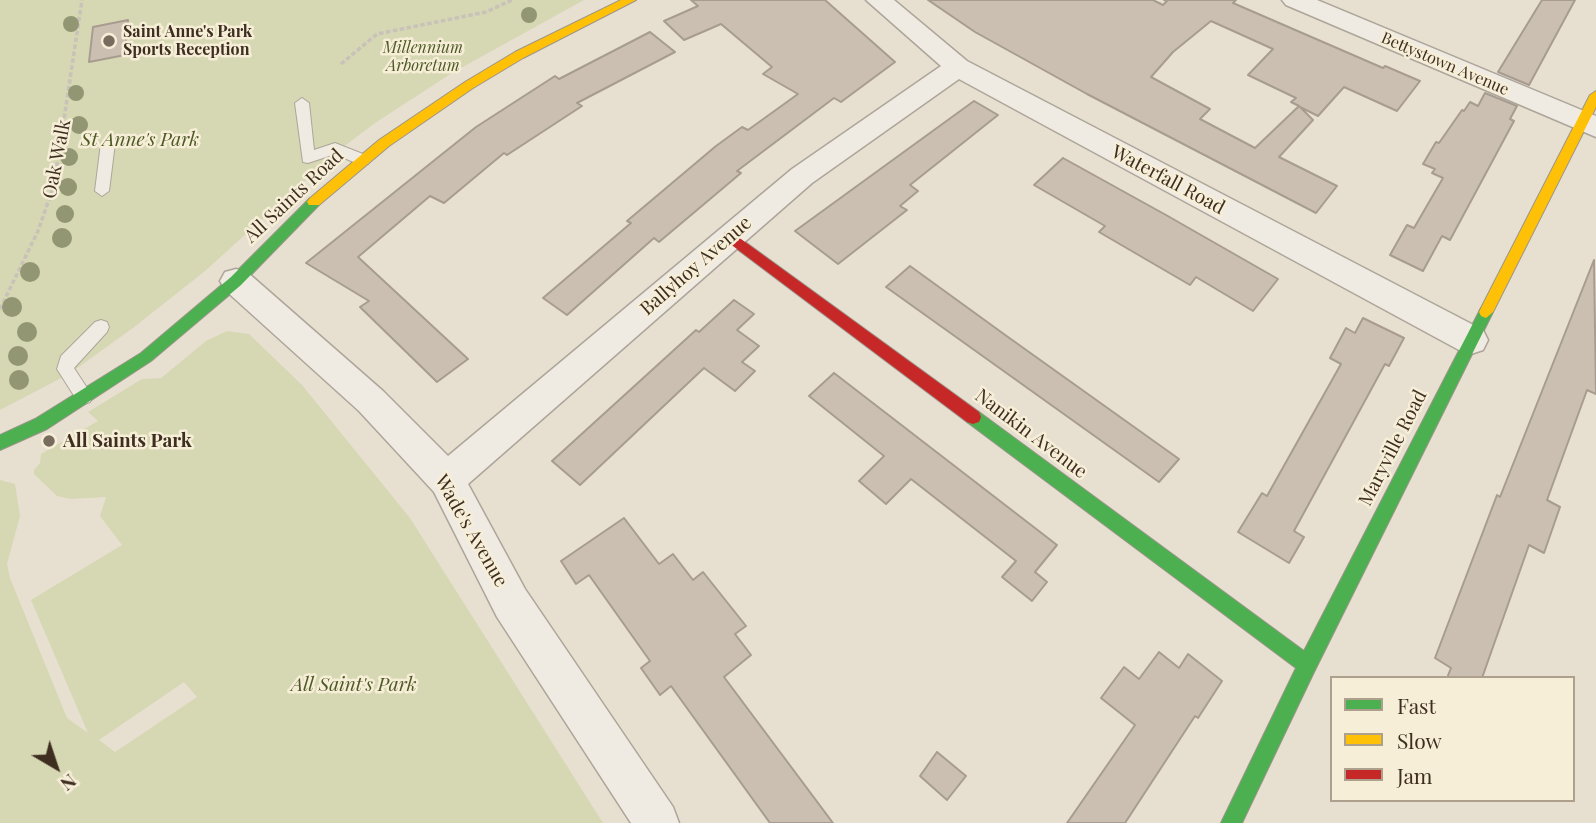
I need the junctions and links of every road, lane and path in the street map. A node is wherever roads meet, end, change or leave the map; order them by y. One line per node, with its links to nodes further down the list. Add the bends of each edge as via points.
1 (82, 0): 16 (path, Oak Walk, via 54,185 38,231)
2 (512, 0): 6 (path, via 486,12 377,34)
3 (630, 0): 12 (street, All Saints Road, via 519,55)
4 (879, 0): 7 (street, Waterfall Road)
5 (1295, 0): 10 (street, Bettystown Avenue)
6 (341, 64)
7 (958, 67): 14 (street, Ballyhoy Avenue, via 802,176); 18 (street, Waterfall Road)
8 (1596, 94): 10 (street, Maryville Road)
9 (302, 103): 12 (lane, via 308,158 335,148)
10 (1590, 125): 18 (street, Maryville Road)
11 (108, 143): 13 (lane)
12 (363, 160): 15 (street, All Saints Road, via 300,214)
13 (102, 191)
14 (730, 236): 21 (street, Ballyhoy Avenue); 22 (street, Nanikin Avenue)
15 (236, 281): 19 (street, All Saints Road, via 146,357); 21 (street, Wade's Avenue, via 371,401)
16 (0, 309)
17 (101, 327): 19 (lane, via 67,361 65,369)
18 (1471, 340): 22 (street, Maryville Road)
19 (84, 397): 20 (street, All Saints Road)
20 (0, 443)
21 (447, 480): 23 (street, Wade's Avenue, via 512,603)
22 (1307, 665): 24 (street, Maryville Road)
23 (657, 823)
24 (1231, 823)

